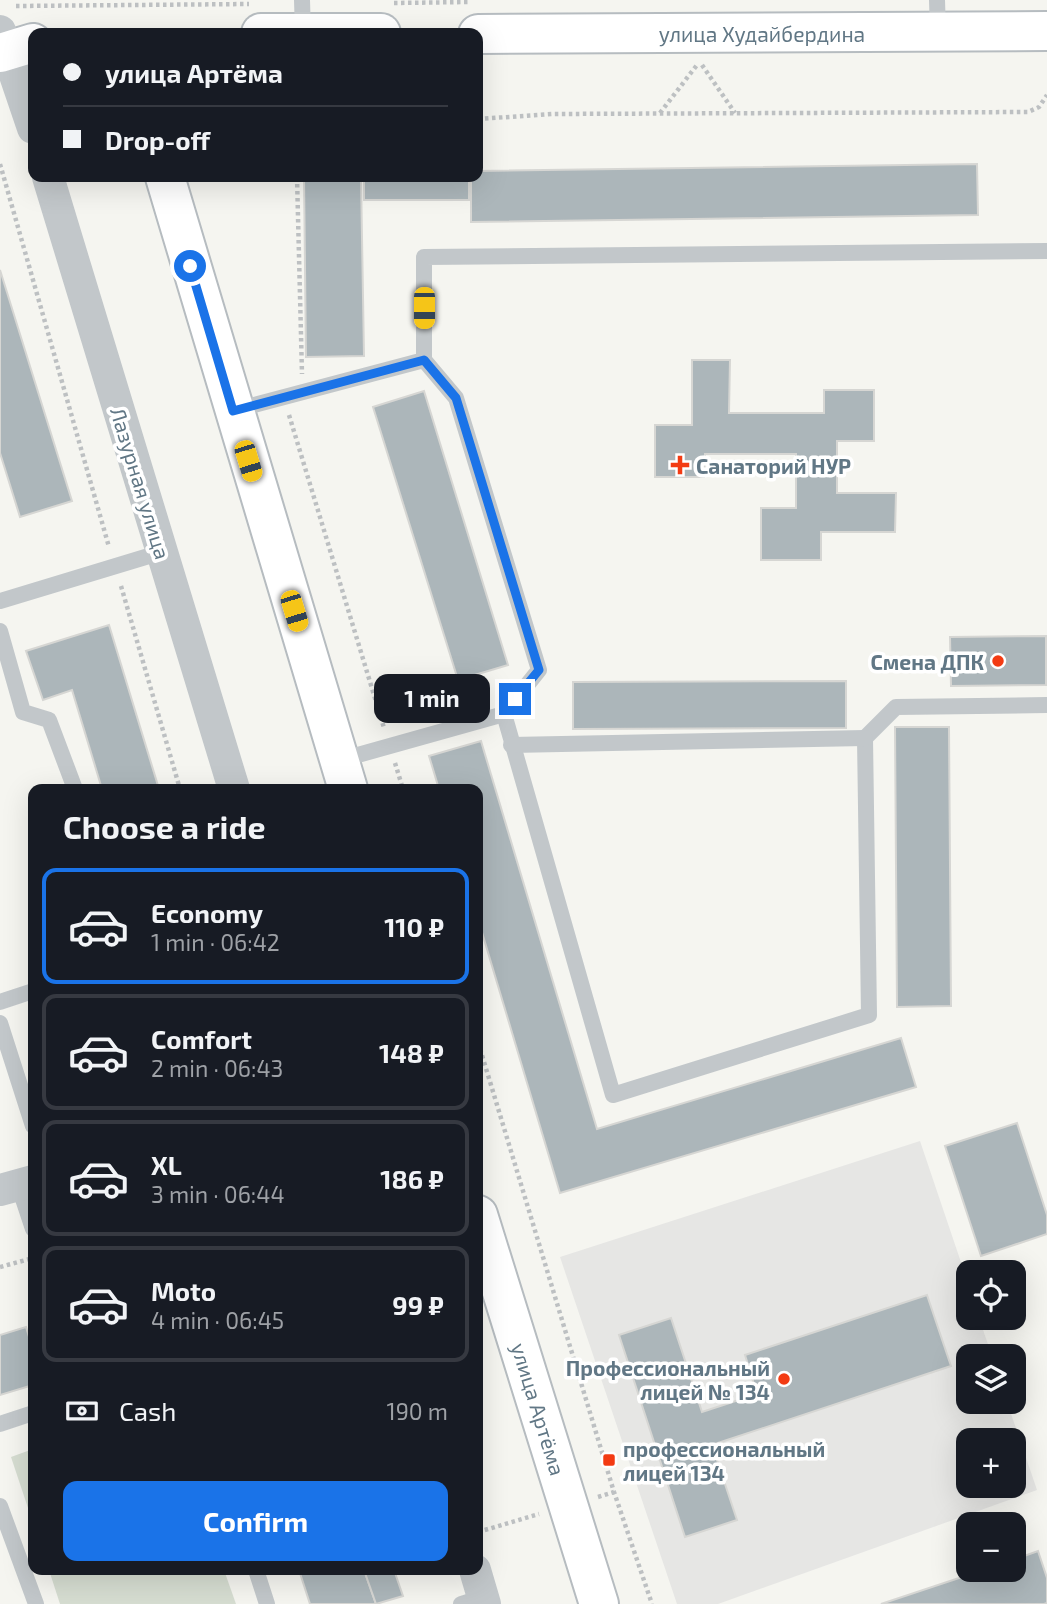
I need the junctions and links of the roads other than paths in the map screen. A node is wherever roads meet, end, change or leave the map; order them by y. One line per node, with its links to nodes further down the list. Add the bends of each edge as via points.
1 (302, 0): 3 (lane)
2 (937, 16): 4 (main road, улица Худайбердина); 5 (main road, улица Худайбердина)
3 (303, 28)
4 (1047, 31)
5 (483, 34)
6 (10, 45): 7 (street)
7 (28, 110)
8 (50, 182): 13 (street, Лазурная улица)
9 (167, 182): 12 (main road)
10 (1047, 251): 11 (lane, via 424,257)
11 (424, 360): 12 (lane); 17 (lane, via 456,398 539,670)
12 (233, 411): 20 (main road)
13 (163, 552): 14 (lane); 22 (street, Лазурная улица)
14 (0, 601)
15 (0, 631): 21 (lane, via 23,712 49,720)
16 (1047, 705): 18 (lane, via 895,707)
17 (503, 714): 19 (lane); 20 (lane, via 390,747)
18 (865, 738): 19 (lane); 19 (lane, via 869,1014 613,1095)
19 (511, 745)
20 (344, 775)
21 (73, 784)
22 (233, 784)
23 (28, 993): 24 (lane)
24 (0, 1002)
25 (0, 1023): 26 (lane)
26 (28, 1110)
27 (17, 1185): 28 (lane)
28 (28, 1215)
29 (483, 1231): 36 (main road, улица Артёма)
30 (28, 1415): 31 (lane)
31 (0, 1424)
32 (0, 1506): 34 (lane)
33 (258, 1575): 35 (lane)
34 (36, 1604)
35 (267, 1604)
36 (599, 1604)

